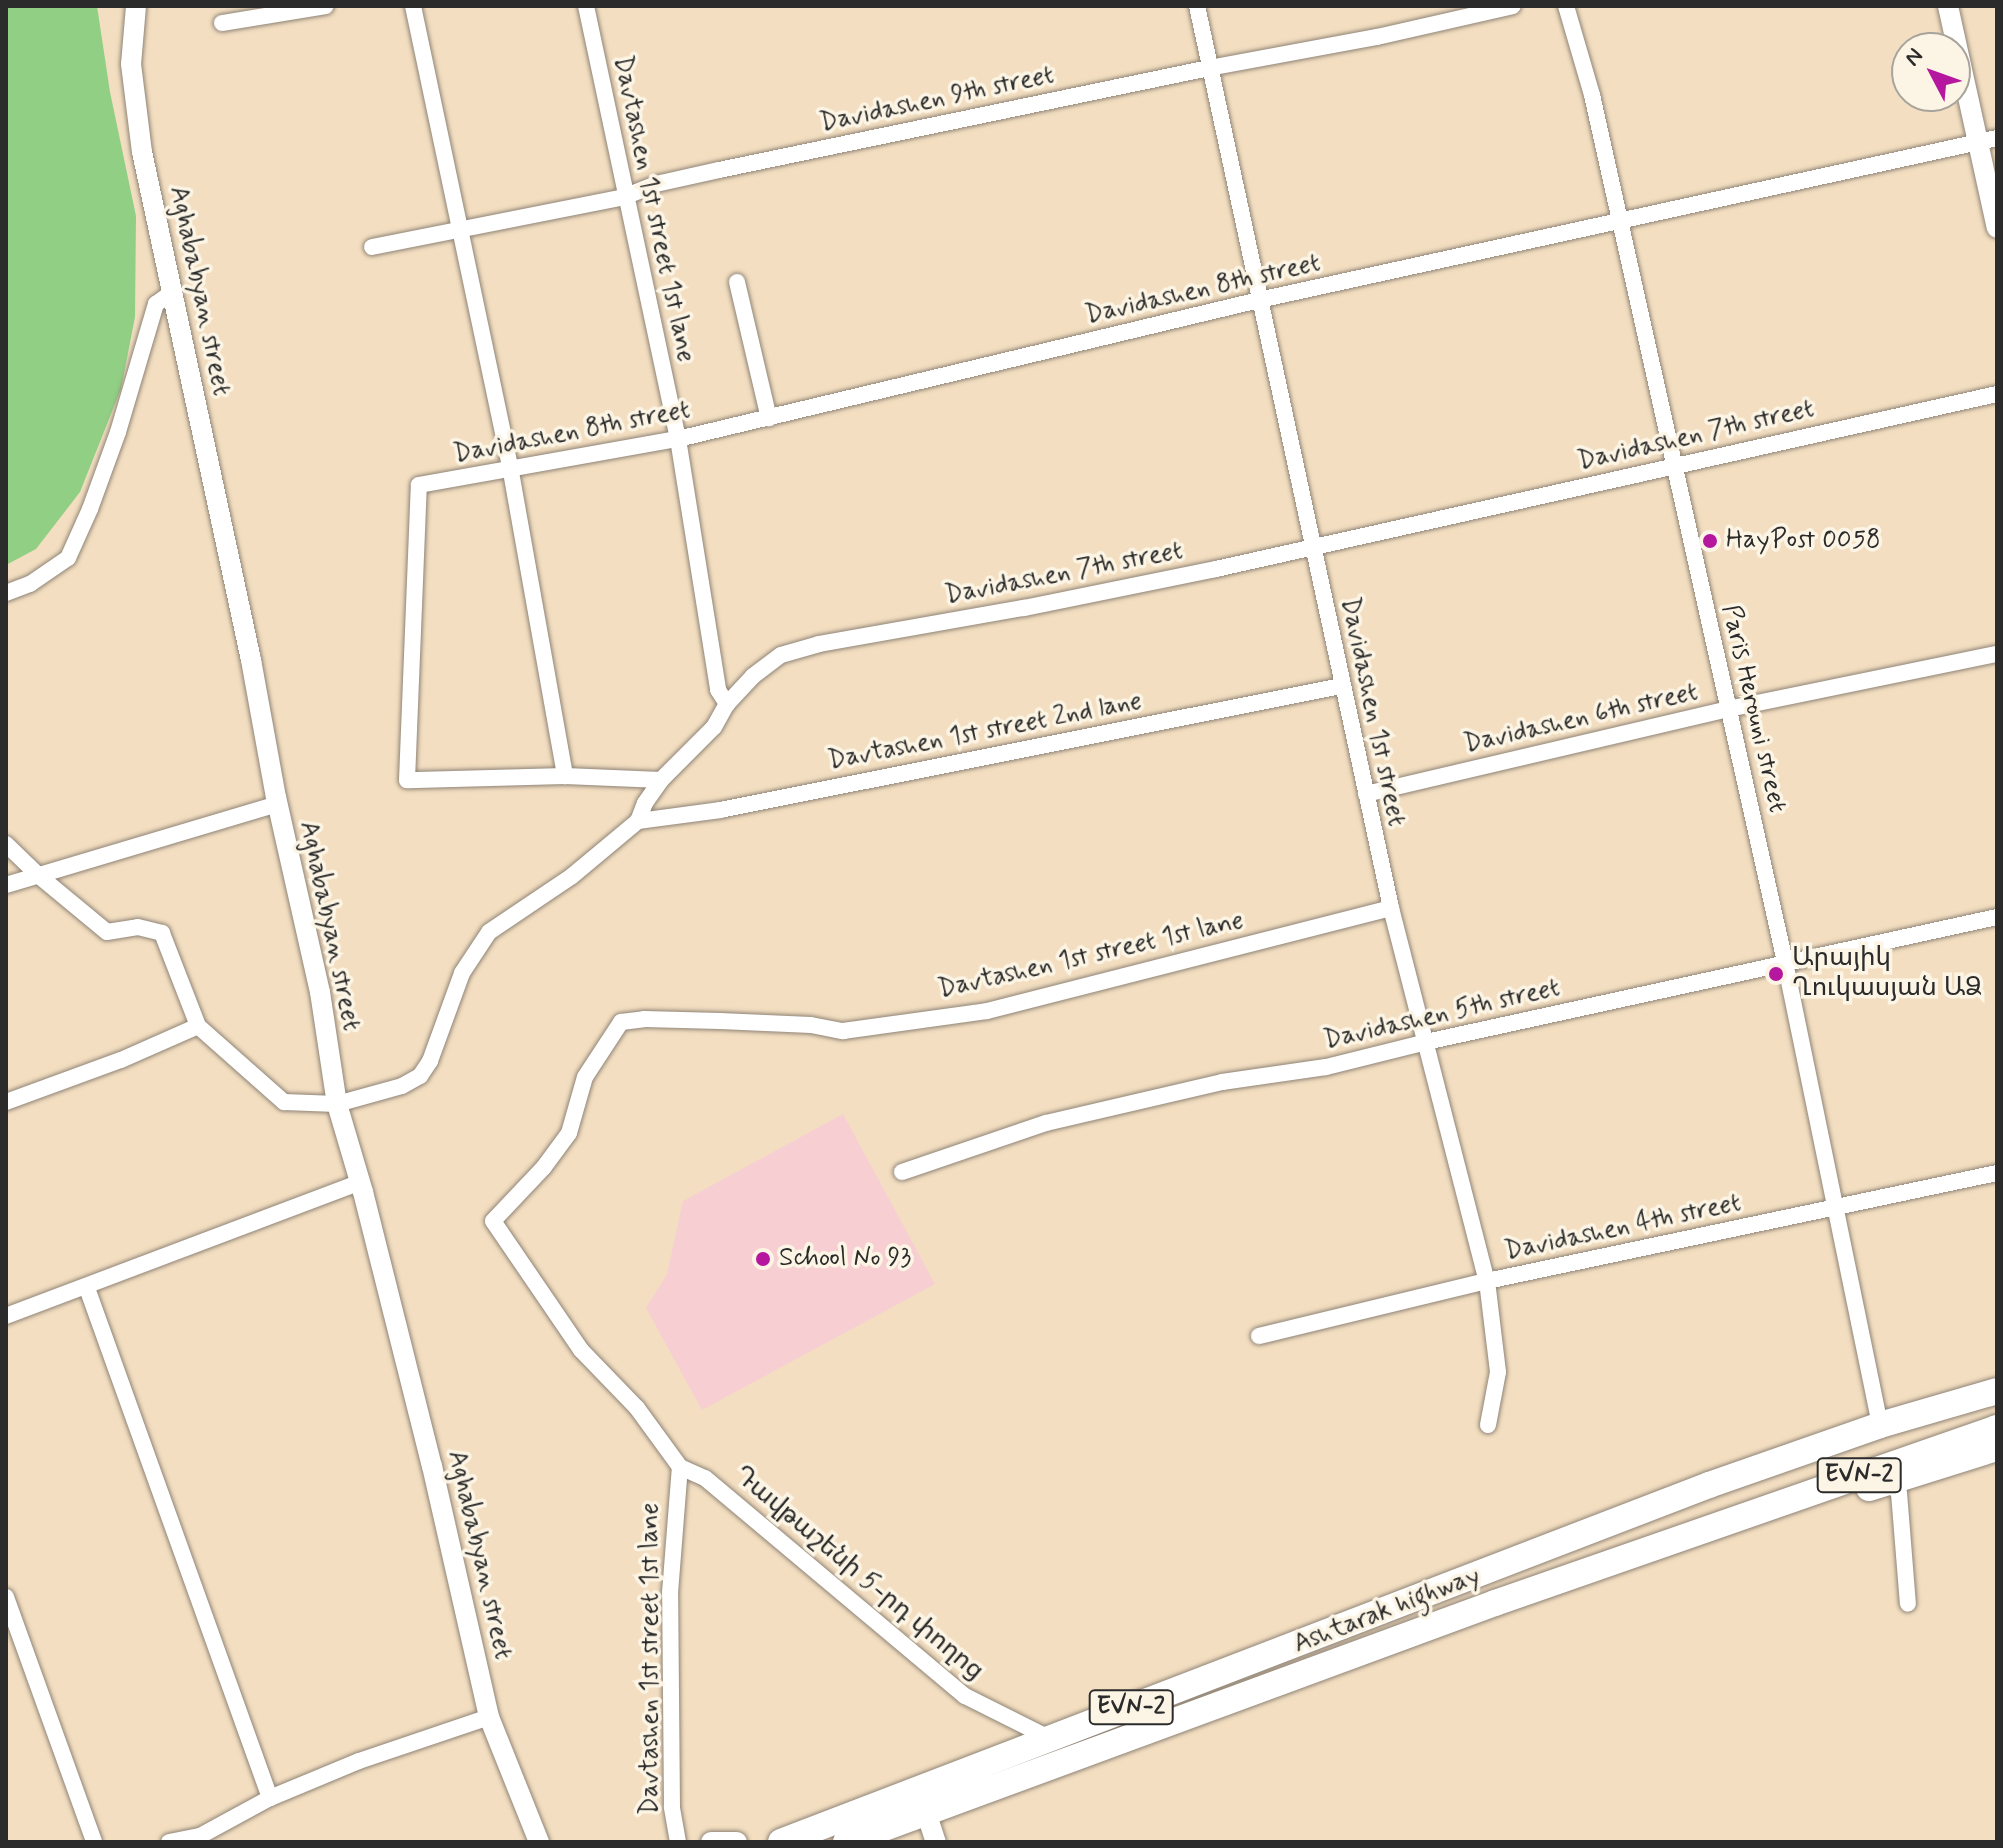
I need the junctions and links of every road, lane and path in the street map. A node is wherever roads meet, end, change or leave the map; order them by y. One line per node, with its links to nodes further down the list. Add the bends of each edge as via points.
1 (136, 6): 18 (street, Aghababyan street, via 131,64 142,152)
2 (326, 6): 9 (street)
3 (413, 6): 15 (street)
4 (586, 6): 12 (street, Davtashen 1st street 1st lane)
5 (1197, 6): 10 (street, Davidashen 1st street)
6 (1513, 6): 10 (street, Davidashen 9th street)
7 (1566, 6): 13 (street, Paris Herouni street)
8 (1948, 6): 11 (street)
9 (222, 23)
10 (1209, 68): 12 (street, Davidashen 9th street, via 719,170); 19 (street, Davidashen 1st street)
11 (1988, 140): 13 (street, Davidashen 8th street); 14 (street)
12 (624, 197): 15 (street, Davidashen 9th street); 22 (street, Davtashen 1st street 1st lane)
13 (1620, 222): 19 (street, Davidashen 8th street); 23 (street, Paris Herouni street)
14 (1997, 228)
15 (459, 230): 16 (street, Davidashen 9th street); 24 (street)
16 (372, 247)
17 (737, 282): 21 (street)
18 (174, 291): 26 (street, via 156,304 118,432 68,558); 34 (street, Aghababyan street)
19 (1259, 300): 21 (street, Davidashen 8th street); 25 (street, Davidashen 1st street)
20 (1997, 394): 23 (street, Davidashen 7th street)
21 (769, 418): 22 (street, Davidashen 8th street)
22 (678, 439): 24 (street, Davidashen 8th street); 29 (street, Davtashen 1st street 1st lane, via 718,690)
23 (1675, 467): 25 (street, Davidashen 7th street); 30 (street, Paris Herouni street)
24 (511, 472): 31 (street); 31 (street, Davidashen 8th street, via 419,485 407,780)
25 (1312, 546): 28 (street, Davidashen 1st street); 29 (street, Davidashen 7th street, via 1066,600 819,644 781,655)
26 (6, 593)
27 (1997, 654): 30 (street, Davidashen 6th street)
28 (1341, 686): 33 (street, Davidashen 1st street); 35 (street, Davtashen 1st street 2nd lane, via 720,810)
29 (727, 704): 32 (street, Davidashen 7th street, via 714,727)
30 (1728, 709): 33 (street, Davidashen 6th street); 41 (street, Paris Herouni street)
31 (565, 776): 32 (street)
32 (661, 780): 35 (street, Davidashen 7th street)
33 (1366, 794): 39 (street, Davidashen 1st street)
34 (277, 804): 37 (street); 45 (street, Aghababyan street, via 320,992)
35 (638, 821): 45 (street, Davidashen 7th street, via 572,876 489,932 462,973 420,1076)
36 (6, 844): 37 (street)
37 (38, 875): 38 (street); 42 (street, via 107,932 138,927 162,933)
38 (6, 885)
39 (1391, 908): 43 (street, Davidashen 1st street); 60 (street, Davtashen 1st street 1st lane, via 987,1011 843,1031 766,1023 621,1022 585,1077 569,1133 493,1221 581,1350 637,1408)
40 (1997, 917): 41 (street, Davidashen 5th street)
41 (1785, 962): 43 (street, Davidashen 5th street); 49 (street, Paris Herouni street)
42 (198, 1026): 44 (street); 45 (street, Davidashen 7th street, via 284,1102)
43 (1426, 1042): 46 (street, Davidashen 5th street, via 1046,1123); 50 (street, Davidashen 1st street)
44 (6, 1102)
45 (337, 1104): 48 (street, Aghababyan street)
46 (902, 1172)
47 (1997, 1173): 49 (street, Davidashen 4th street)
48 (360, 1182): 51 (street); 67 (street, Aghababyan street)
49 (1835, 1208): 50 (street, Davidashen 4th street); 56 (street, Paris Herouni street)
50 (1487, 1281): 53 (street, Davidashen 4th street); 57 (street, Davidashen 1st street, via 1498,1372)
51 (87, 1288): 52 (street); 69 (street)
52 (6, 1316)
53 (1259, 1336)
54 (1997, 1374): 56 (main road)
55 (1997, 1391): 56 (main road, Ashtarak highway / EVN-2)
56 (1889, 1422): 63 (main road, Ashtarak highway / EVN-2, via 1709,1485)
57 (1488, 1425)
58 (1997, 1428): 62 (main road, Ashtarak highway / EVN-2)
59 (1997, 1448): 61 (main road)
60 (680, 1467): 68 (street, Դավթաշենի 5-րդ փողոց, via 705,1478 965,1696); 74 (street, Davtashen 1st street 1st lane, via 670,1593 672,1807)
61 (1890, 1482): 62 (main road); 66 (street, via 1899,1493)
62 (1722, 1525): 65 (main road, Ashtarak highway / EVN-2)
63 (1483, 1575): 65 (main road); 68 (main road, Ashtarak highway / EVN-2)
64 (6, 1597): 71 (street)
65 (1495, 1603): 70 (main road, Ashtarak highway / EVN-2)
66 (1908, 1604)
67 (489, 1717): 69 (street); 73 (street, Aghababyan street)
68 (1049, 1738): 77 (main road, Ashtarak highway / EVN-2)
69 (270, 1798): 72 (street, via 200,1836)
70 (926, 1812): 78 (main road, Ashtarak highway / EVN-2); 79 (street)
71 (94, 1842)
72 (169, 1842)
73 (539, 1842)
74 (678, 1842)
75 (711, 1842): 76 (street)
76 (737, 1842)
77 (781, 1842)
78 (846, 1842)
79 (936, 1842)

